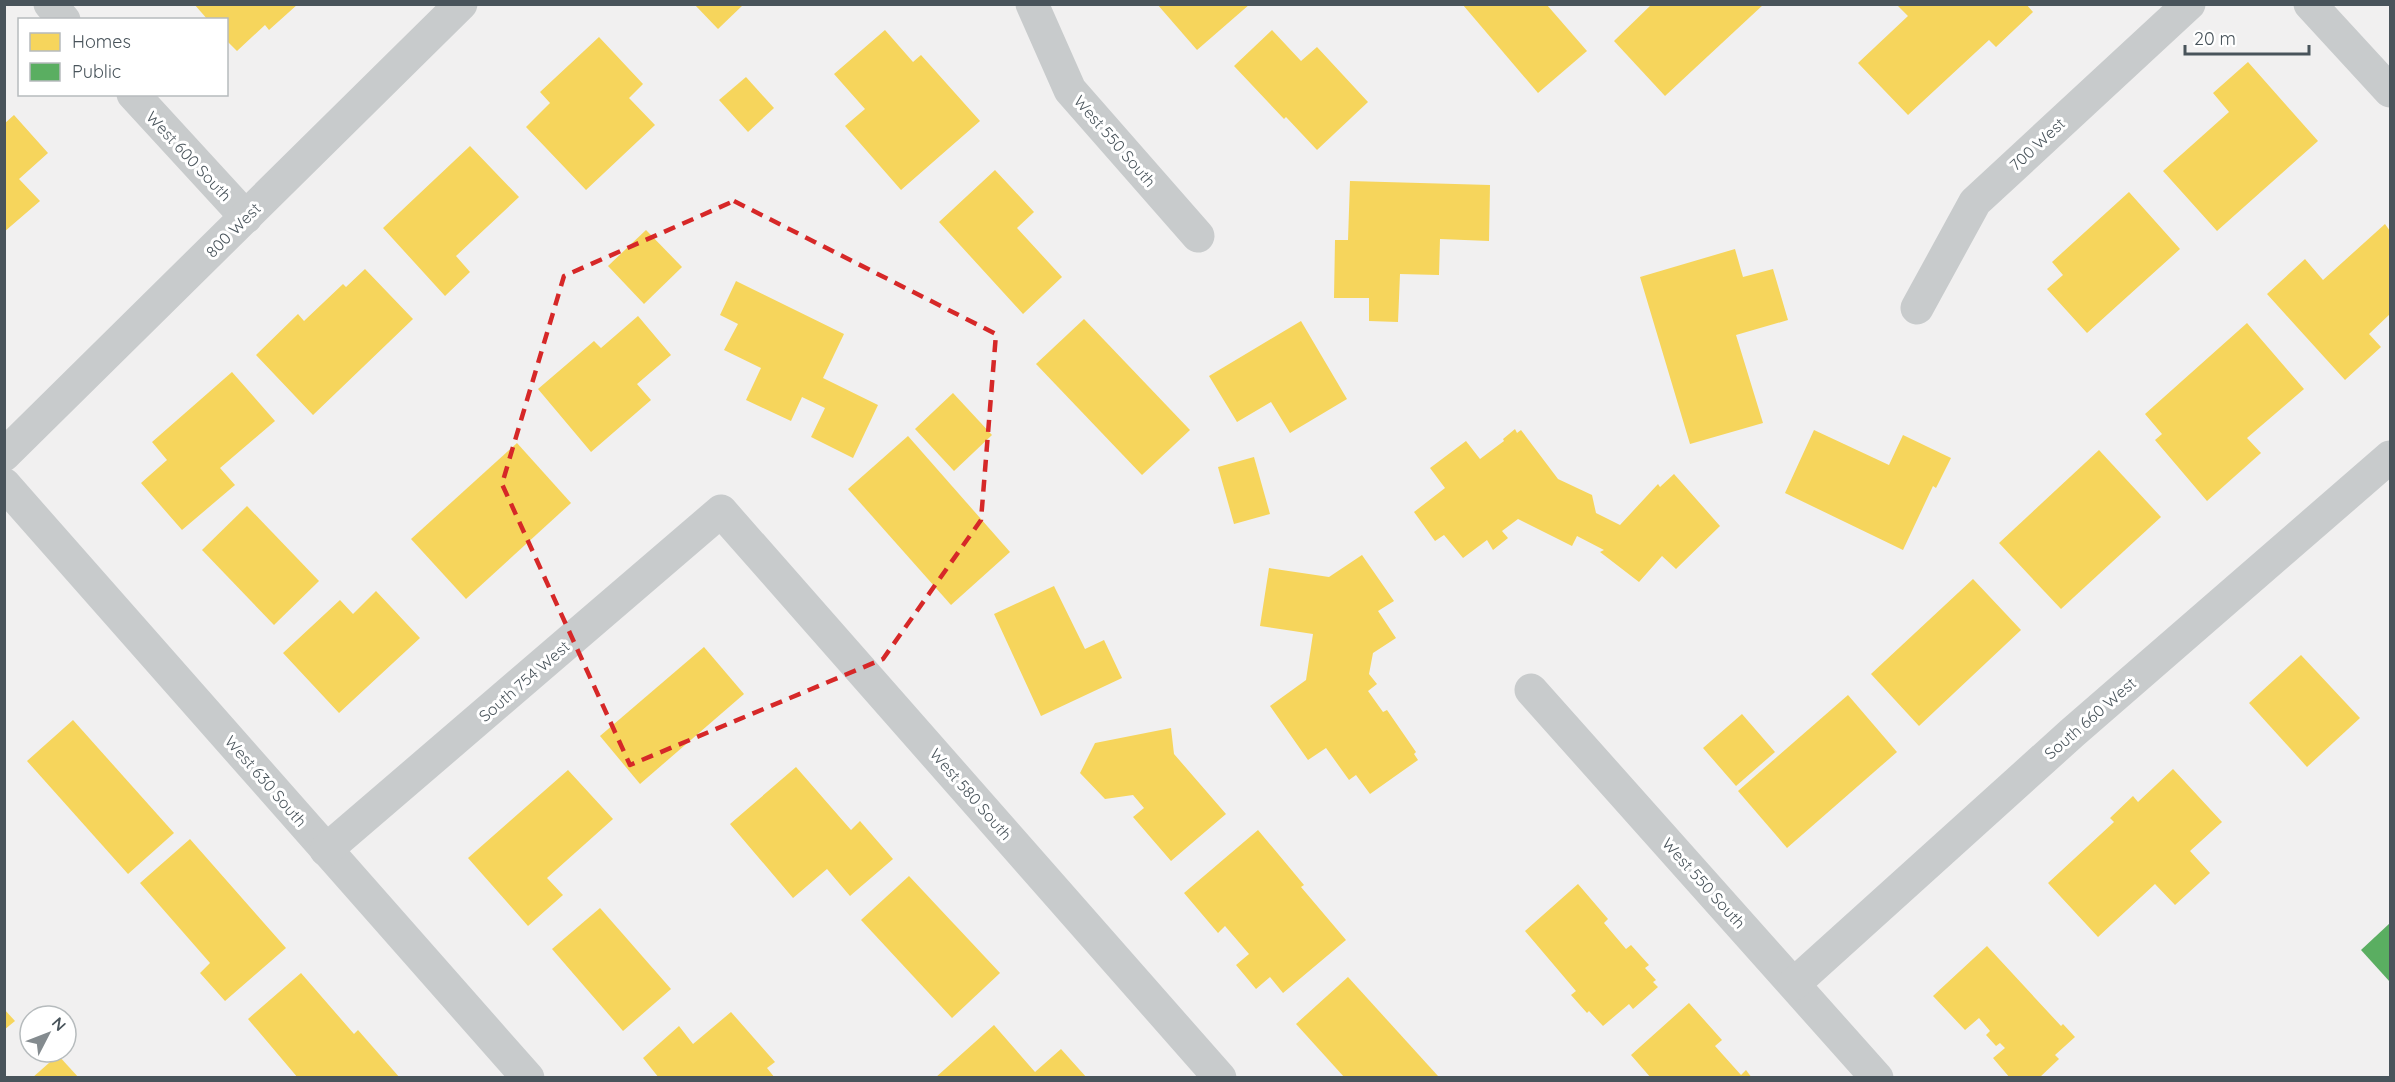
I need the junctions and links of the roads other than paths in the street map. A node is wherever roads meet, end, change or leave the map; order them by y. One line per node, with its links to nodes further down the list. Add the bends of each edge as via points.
1 (50, 4): 6 (street)
2 (461, 4): 9 (street, 800 West)
3 (1032, 4): 10 (street, West 550 South, via 1070,90)
4 (2189, 4): 11 (street, 700 West, via 1975,202)
5 (2310, 4): 7 (street)
6 (62, 18)
7 (2391, 91)
8 (135, 96): 9 (street, West 600 South)
9 (246, 217): 12 (street, 800 West)
10 (1198, 236)
11 (1917, 308)
12 (4, 455)
13 (2391, 457): 18 (street, South 660 West, via 2072,733)
14 (4, 484): 17 (street, West 630 South)
15 (722, 511): 17 (street, South 754 West); 20 (street, West 580 South)
16 (1531, 690): 18 (street, West 550 South)
17 (326, 850): 19 (street, West 630 South)
18 (1794, 984): 21 (street, West 550 South)
19 (528, 1077)
20 (1220, 1077)
21 (1877, 1077)

